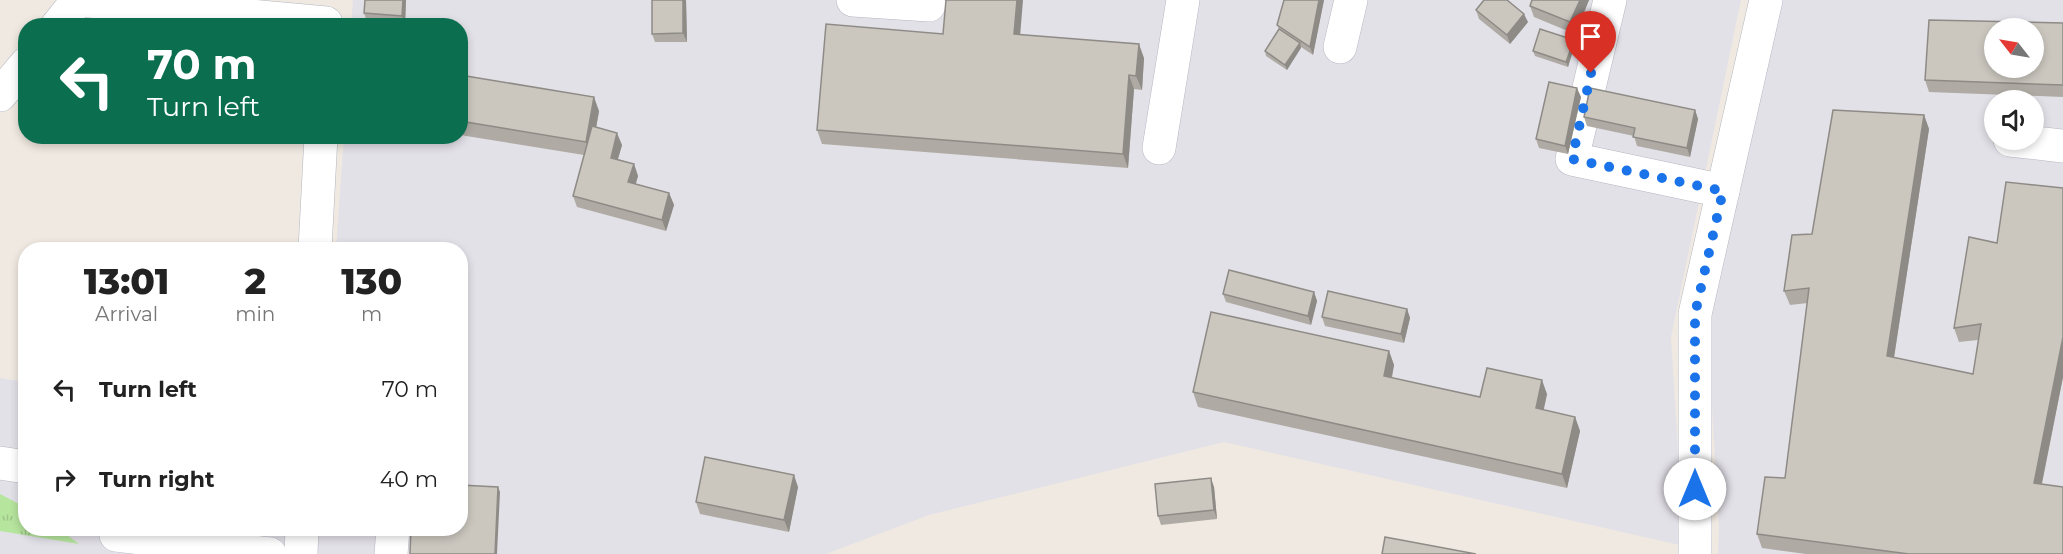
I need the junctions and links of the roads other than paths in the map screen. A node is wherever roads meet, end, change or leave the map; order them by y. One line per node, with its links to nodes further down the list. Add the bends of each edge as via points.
1 (853, 0): 6 (street)
2 (1183, 0): 16 (street)
3 (1351, 0): 10 (street)
4 (1610, 0): 17 (street, via 1572,159)
5 (1766, 0): 17 (street)
6 (929, 5)
7 (242, 14): 8 (street); 9 (street, via 78,0)
8 (326, 16)
9 (63, 18)
10 (1340, 47)
11 (18, 74): 12 (street)
12 (0, 95)
13 (321, 144): 18 (street)
14 (2044, 144): 15 (street)
15 (2063, 147)
16 (1159, 148)
17 (1723, 191): 27 (street, via 1695,314)
18 (315, 242)
19 (0, 463): 20 (street)
20 (18, 466)
21 (124, 536): 24 (street)
22 (302, 536): 25 (street)
23 (392, 536): 26 (street)
24 (270, 554)
25 (301, 554)
26 (391, 554)
27 (1695, 554)

